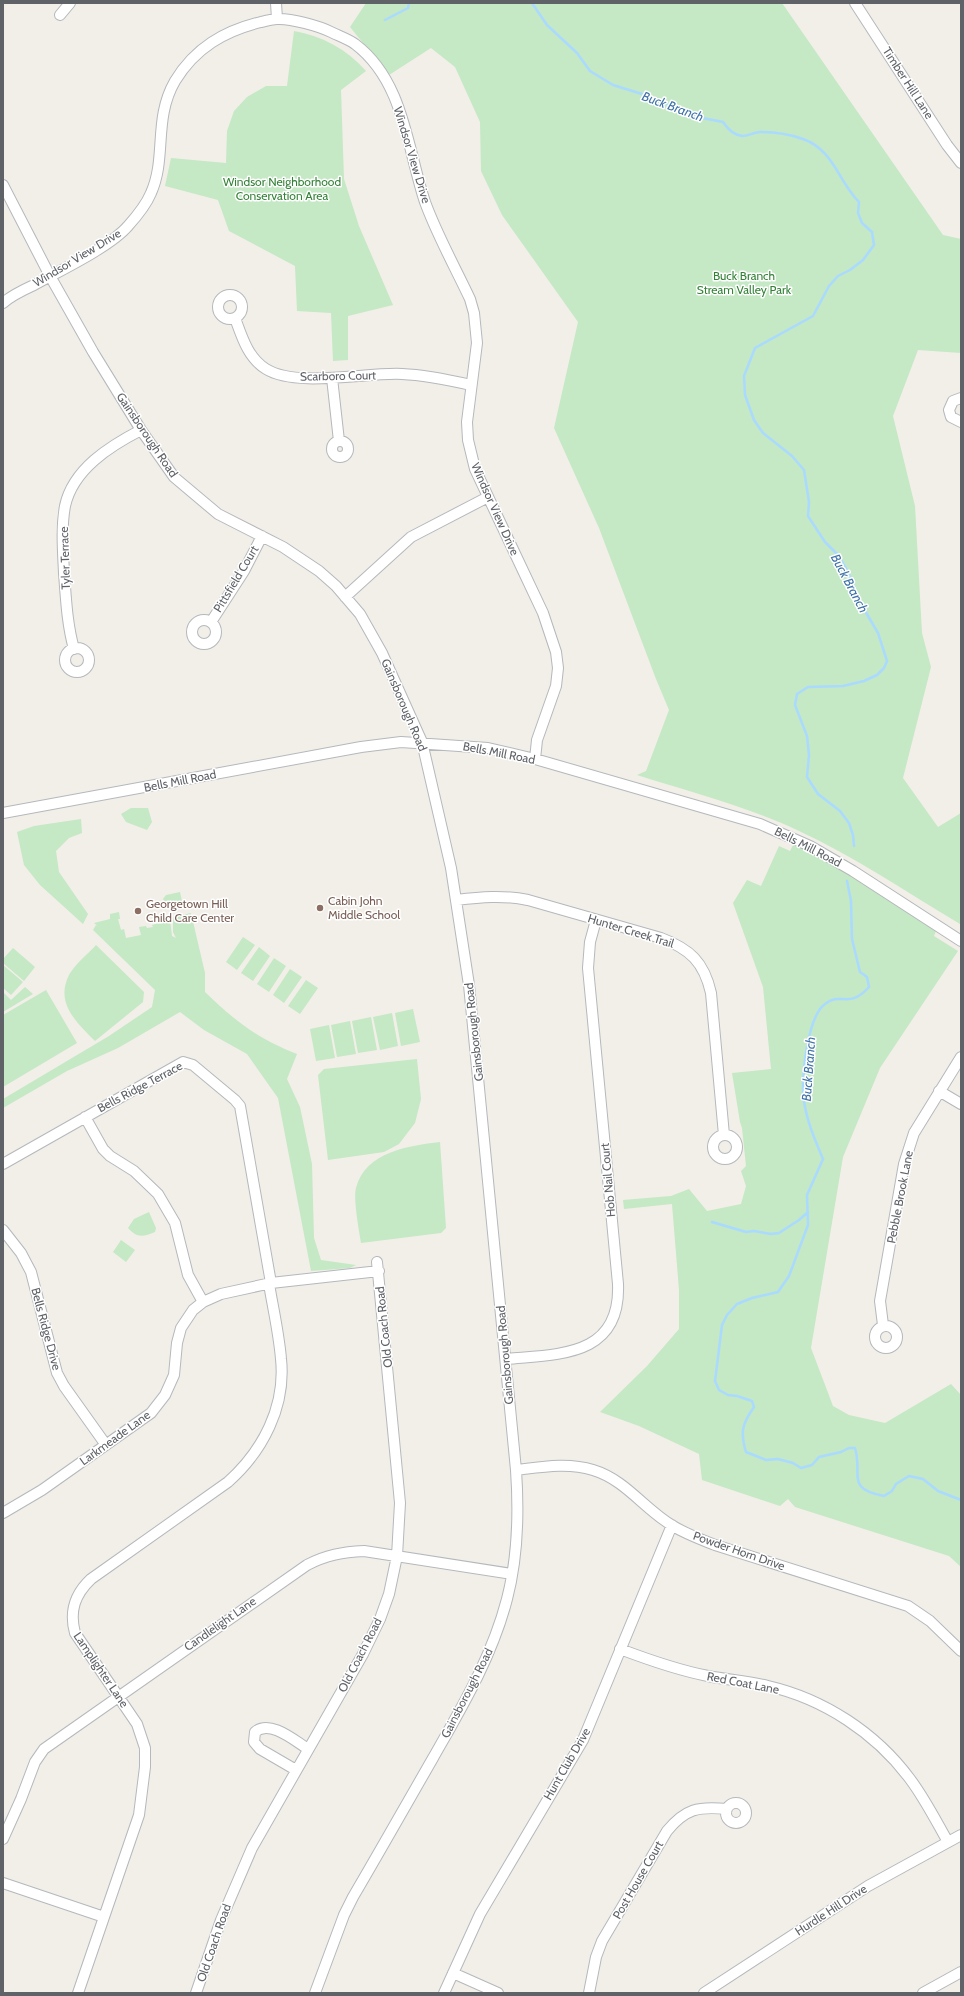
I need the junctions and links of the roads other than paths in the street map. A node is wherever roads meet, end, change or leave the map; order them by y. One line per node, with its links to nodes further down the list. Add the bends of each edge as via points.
1 (70, 3): 4 (street)
2 (276, 3): 5 (street)
3 (855, 3): 6 (street, Timber Hill Lane)
4 (60, 15)
5 (276, 19): 8 (street, Windsor View Drive, via 221,35 207,44 190,61 175,82 164,106 158,172 143,208 127,228); 12 (street, Windsor View Drive, via 320,26 354,43 373,60 388,82 400,111 426,203 474,313 477,343)
6 (961, 163)
7 (3, 185): 8 (street, Gainsborough Road)
8 (50, 276): 9 (street, Windsor View Drive); 15 (street, Gainsborough Road)
9 (3, 303)
10 (235, 318): 11 (street, Scarboro Court, via 245,347 266,369 287,377)
11 (332, 378): 12 (street, Scarboro Court, via 401,374); 16 (street)
12 (471, 385): 17 (street, Windsor View Drive, via 468,440 475,469)
13 (961, 398): 14 (street, via 953,401 949,410 951,417)
14 (961, 422)
15 (141, 430): 18 (street, Gainsborough Road, via 174,477 190,492 218,514); 21 (street, Tyler Terrace, via 116,443 93,461 75,483 65,505 62,541 68,627)
16 (339, 441)
17 (488, 497): 19 (street, via 411,537); 23 (street, Windsor View Drive, via 543,613 556,652 556,686 537,740)
18 (262, 536): 19 (street, Gainsborough Road, via 319,572); 20 (street, Pittsfield Court, via 244,571)
19 (346, 597): 22 (street, Gainsborough Road, via 360,614 382,653)
20 (211, 622)
21 (74, 649)
22 (422, 742): 23 (street, Bells Mill Road, via 488,748); 24 (street, Bells Mill Road, via 361,747); 25 (street, Gainsborough Road)
23 (535, 759): 27 (street, Bells Mill Road, via 742,818 796,839 853,871)
24 (4, 810)
25 (456, 900): 26 (street, Hunter Creek Trail, via 509,896); 39 (street, Gainsborough Road, via 473,1019)
26 (596, 920): 32 (street, Hunter Creek Trail, via 678,944 690,953 704,970 711,993); 39 (street, Hob Nail Court, via 590,942 588,968 618,1284 618,1307 604,1333 586,1347 569,1352)
27 (961, 941)
28 (961, 1057): 29 (street, Pebble Brook Lane)
29 (940, 1091): 30 (street); 38 (street, Pebble Brook Lane, via 914,1133 904,1164 880,1301)
30 (961, 1104)
31 (85, 1117): 33 (street, Bells Ridge Terrace); 36 (street, Bells Ridge Terrace, via 183,1062 193,1065 235,1100 241,1110); 37 (street, via 103,1149 134,1171 158,1194 175,1223 188,1275)
32 (724, 1135)
33 (3, 1164)
34 (3, 1230): 40 (street, Bells Ridge Drive, via 30,1272 57,1373)
35 (378, 1266): 36 (street, Larkmeade Lane); 44 (street, Old Coach Road, via 399,1482 400,1522)
36 (270, 1283): 37 (street, Larkmeade Lane, via 221,1294); 48 (street, Lamplighter Lane, via 282,1373 275,1414 263,1440 247,1464 228,1482 92,1579 74,1602 72,1618 75,1633)
37 (203, 1302): 40 (street, Larkmeade Lane, via 193,1310 181,1328 176,1343 174,1375 159,1404 142,1421)
38 (883, 1325)
39 (506, 1358): 41 (street, Gainsborough Road)
40 (106, 1445): 42 (street, Larkmeade Lane, via 42,1490)
41 (516, 1470): 43 (street, Powder Horn Drive, via 566,1466 592,1469 623,1484); 45 (street, Gainsborough Road, via 518,1512)
42 (3, 1513)
43 (672, 1525): 46 (street, Hunt Club Drive); 47 (street, Powder Horn Drive, via 714,1545 908,1606 930,1621)
44 (397, 1556): 45 (street, Candlelight Lane); 48 (street, Candlelight Lane, via 364,1551 343,1552 307,1564); 49 (street, Old Coach Road, via 389,1594 369,1643)
45 (512, 1574): 61 (street, Gainsborough Road, via 501,1621 482,1668 344,1915)
46 (620, 1650): 54 (street, Red Coat Lane, via 687,1672 760,1684 791,1693 847,1720 874,1741 902,1769); 58 (street, Hunt Club Drive, via 583,1740 480,1914)
47 (961, 1651)
48 (118, 1695): 53 (street, Candlelight Lane, via 39,1755); 56 (street, Lamplighter Lane, via 140,1732 145,1748 145,1767 139,1815)
49 (308, 1749): 50 (street, Old Coach Road); 50 (street, via 272,1728 263,1727 255,1732 254,1742 260,1750)
50 (296, 1770): 60 (street, Old Coach Road, via 264,1824 241,1871)
51 (726, 1809): 64 (street, Post House Court, via 710,1807 693,1810 678,1817 667,1831 602,1941)
52 (961, 1835): 54 (street, Hurdle Hill Drive)
53 (3, 1839)
54 (948, 1842): 65 (street, Hurdle Hill Drive, via 868,1886)
55 (3, 1883): 56 (street)
56 (104, 1917): 59 (street, Lamplighter Lane)
57 (961, 1972): 66 (street)
58 (454, 1973): 62 (street, Hunt Club Drive); 63 (street)
59 (78, 1993)
60 (196, 1993)
61 (315, 1993)
62 (444, 1993)
63 (498, 1993)
64 (589, 1993)
65 (704, 1993)
66 (922, 1993)

